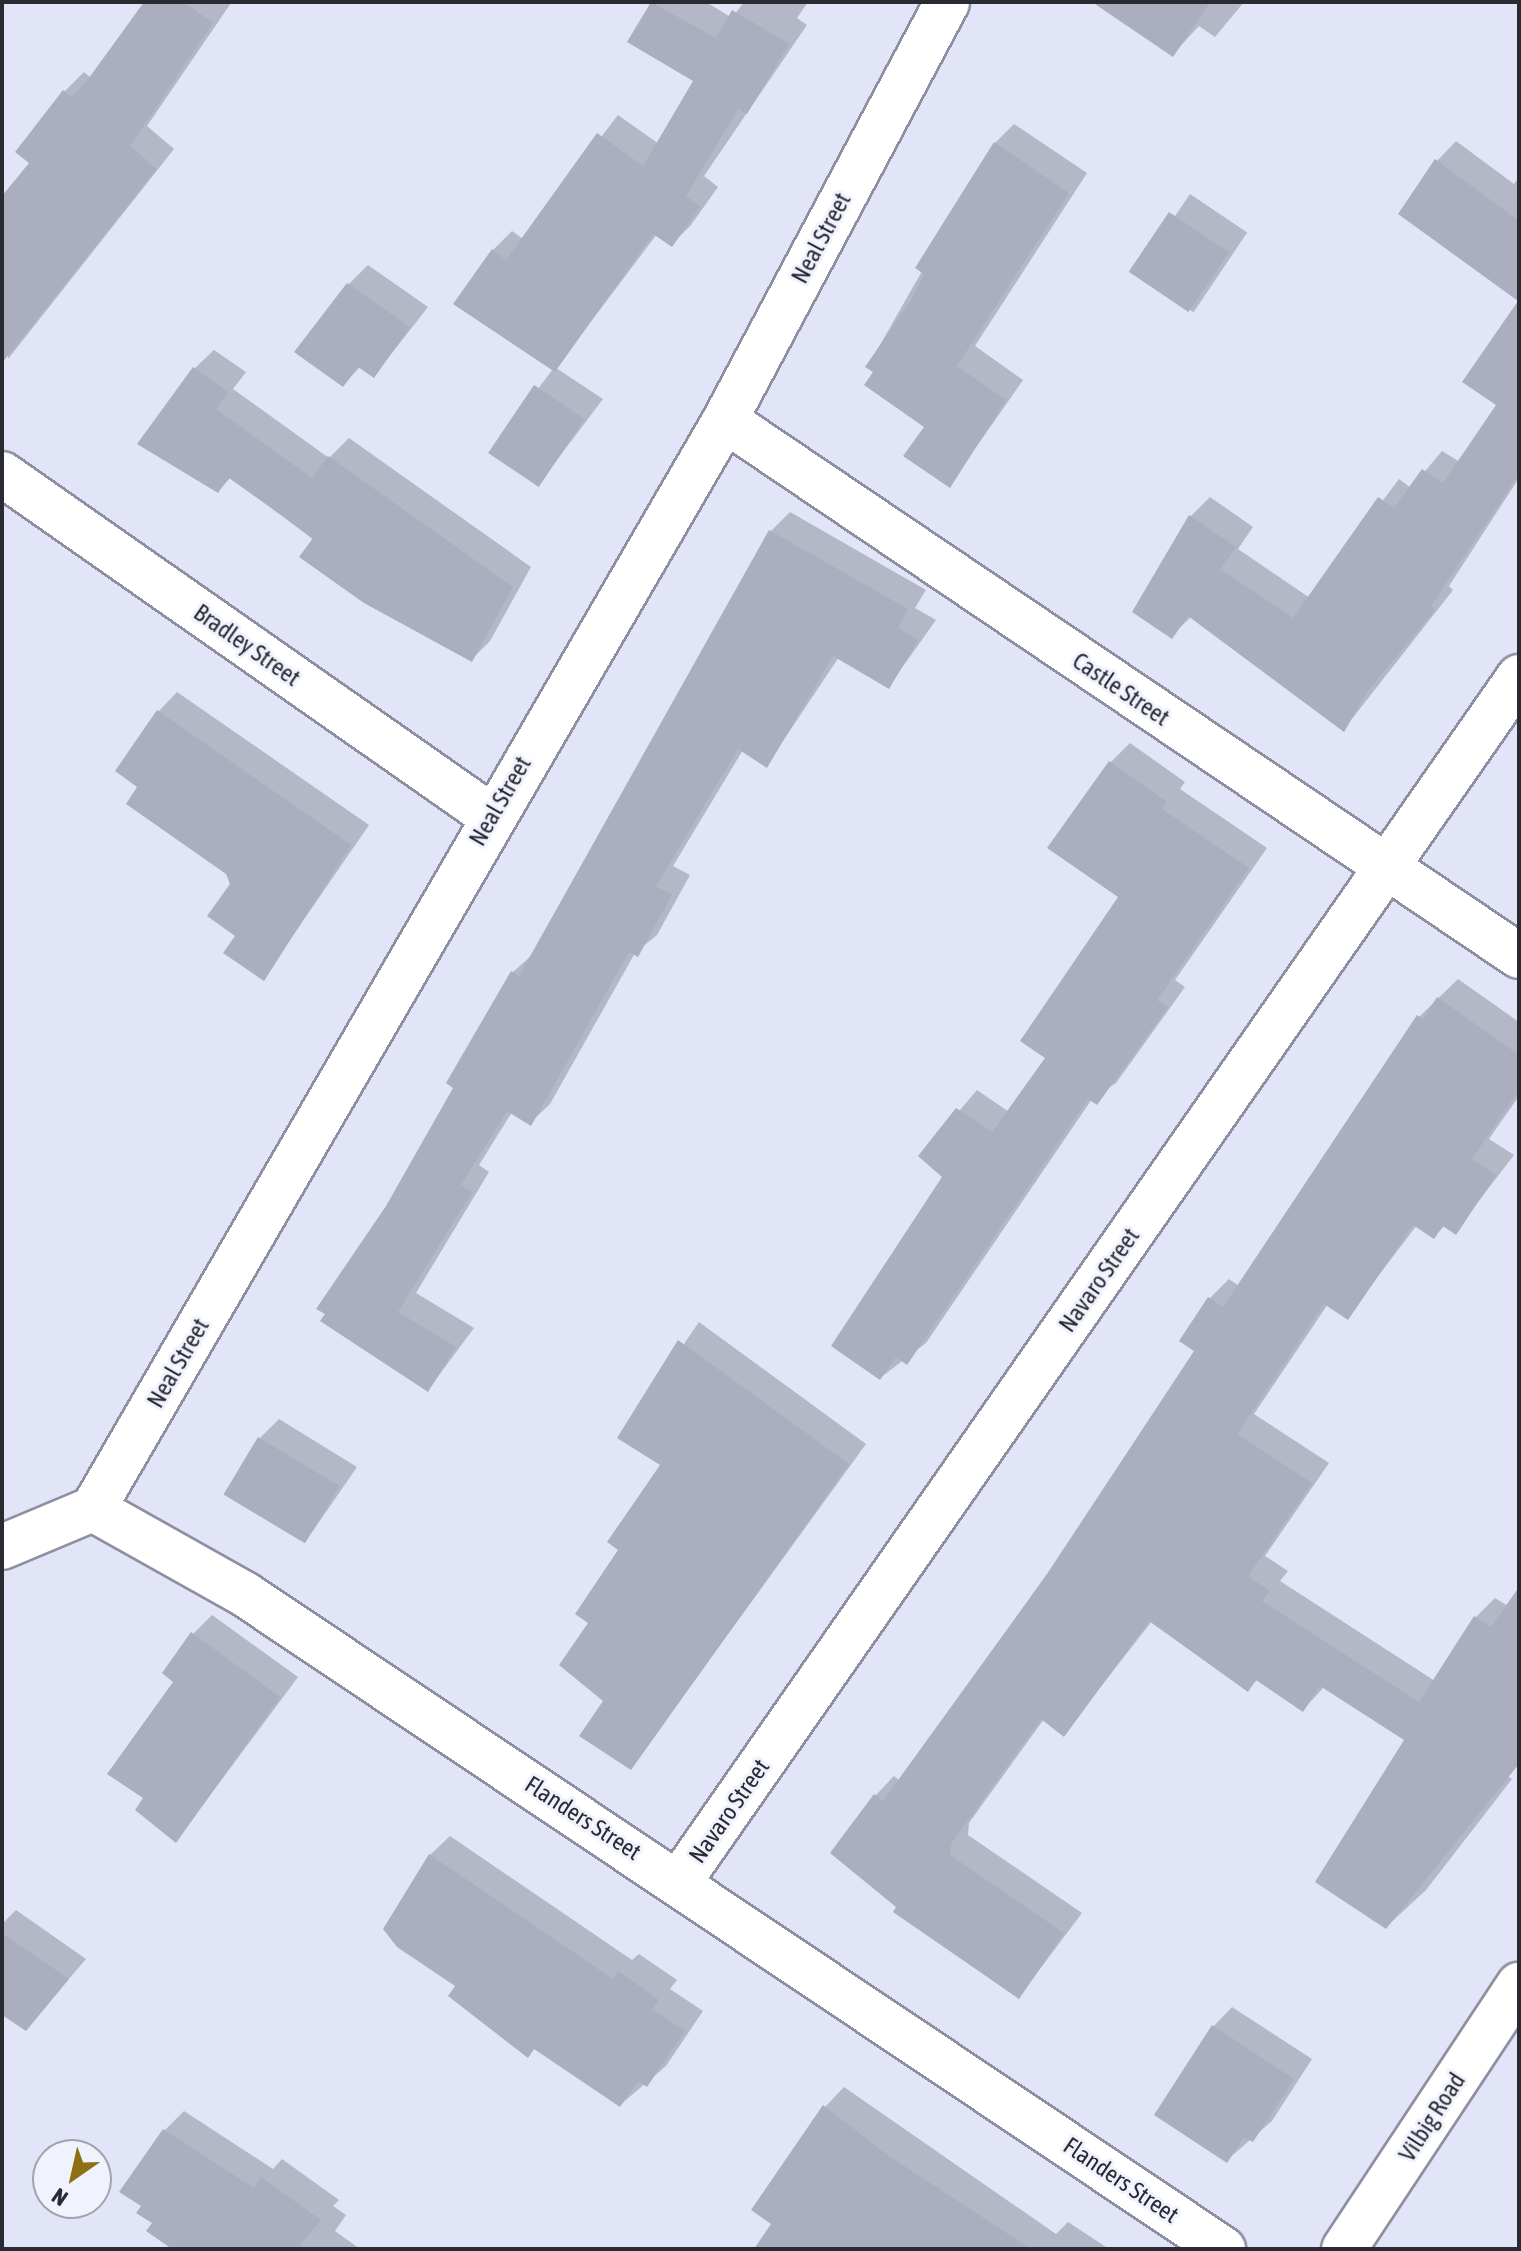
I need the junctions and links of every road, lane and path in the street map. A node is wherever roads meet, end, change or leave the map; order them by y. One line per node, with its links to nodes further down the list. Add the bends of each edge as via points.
1 (947, 2): 2 (street, Neal Street)
2 (725, 420): 5 (street, Neal Street); 6 (street, Castle Street)
3 (2, 474): 5 (street, Bradley Street)
4 (1519, 677): 6 (street, Navaro Street)
5 (491, 816): 8 (street, Neal Street)
6 (1386, 867): 7 (street, Castle Street); 10 (street, Navaro Street)
7 (1519, 956)
8 (93, 1509): 9 (street); 10 (street, Flanders Street, via 246,1595)
9 (2, 1547)
10 (679, 1882): 12 (street, Flanders Street)
11 (1519, 1985): 13 (street, Vilbig Road)
12 (1223, 2249)
13 (1344, 2249)

